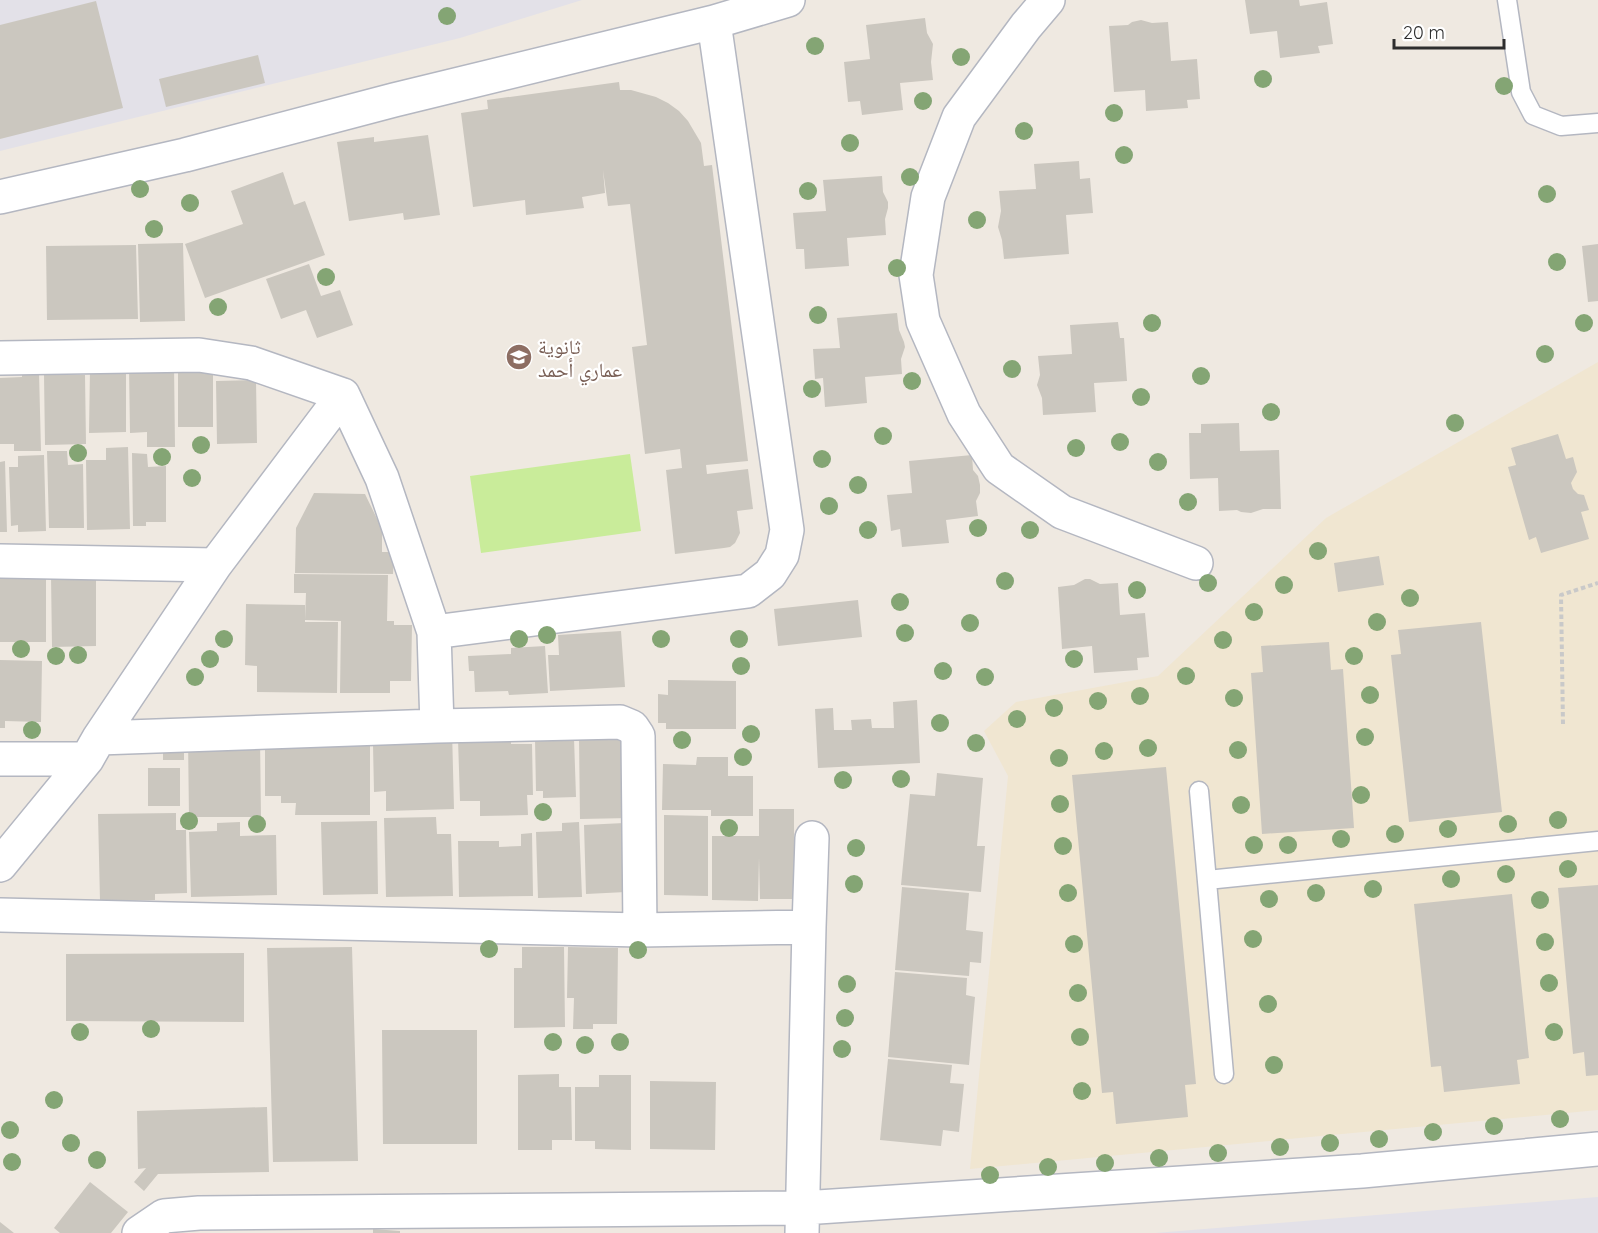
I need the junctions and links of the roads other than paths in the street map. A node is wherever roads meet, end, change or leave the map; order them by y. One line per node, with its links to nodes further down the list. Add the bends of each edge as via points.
1 (788, 0): 4 (street)
2 (1048, 0): 10 (street, via 960,117 928,196 916,275 923,321 964,414 999,468 1062,512)
3 (1507, 0): 5 (lane, via 1521,92 1533,115 1562,126)
4 (714, 22): 6 (street, via 185,155); 12 (street, via 787,530 782,555 770,574 748,591)
5 (1598, 123)
6 (0, 197)
7 (0, 358): 8 (street, via 199,355 251,363)
8 (343, 395): 11 (street); 12 (street, via 382,478)
9 (0, 561): 11 (street)
10 (1196, 563)
11 (215, 565): 14 (street)
12 (434, 632): 13 (street)
13 (437, 726): 14 (street); 23 (street, via 620,722 632,727 638,736)
14 (93, 749): 15 (street); 19 (street)
15 (0, 759)
16 (1199, 791): 20 (lane)
17 (812, 837): 22 (street)
18 (1598, 841): 20 (lane)
19 (0, 865)
20 (1207, 880): 24 (lane)
21 (0, 915): 23 (street)
22 (809, 927): 23 (street); 26 (street)
23 (640, 930)
24 (1224, 1074)
25 (1598, 1149): 26 (street)
26 (803, 1221): 27 (street, via 199,1213 164,1216)
27 (140, 1233)

